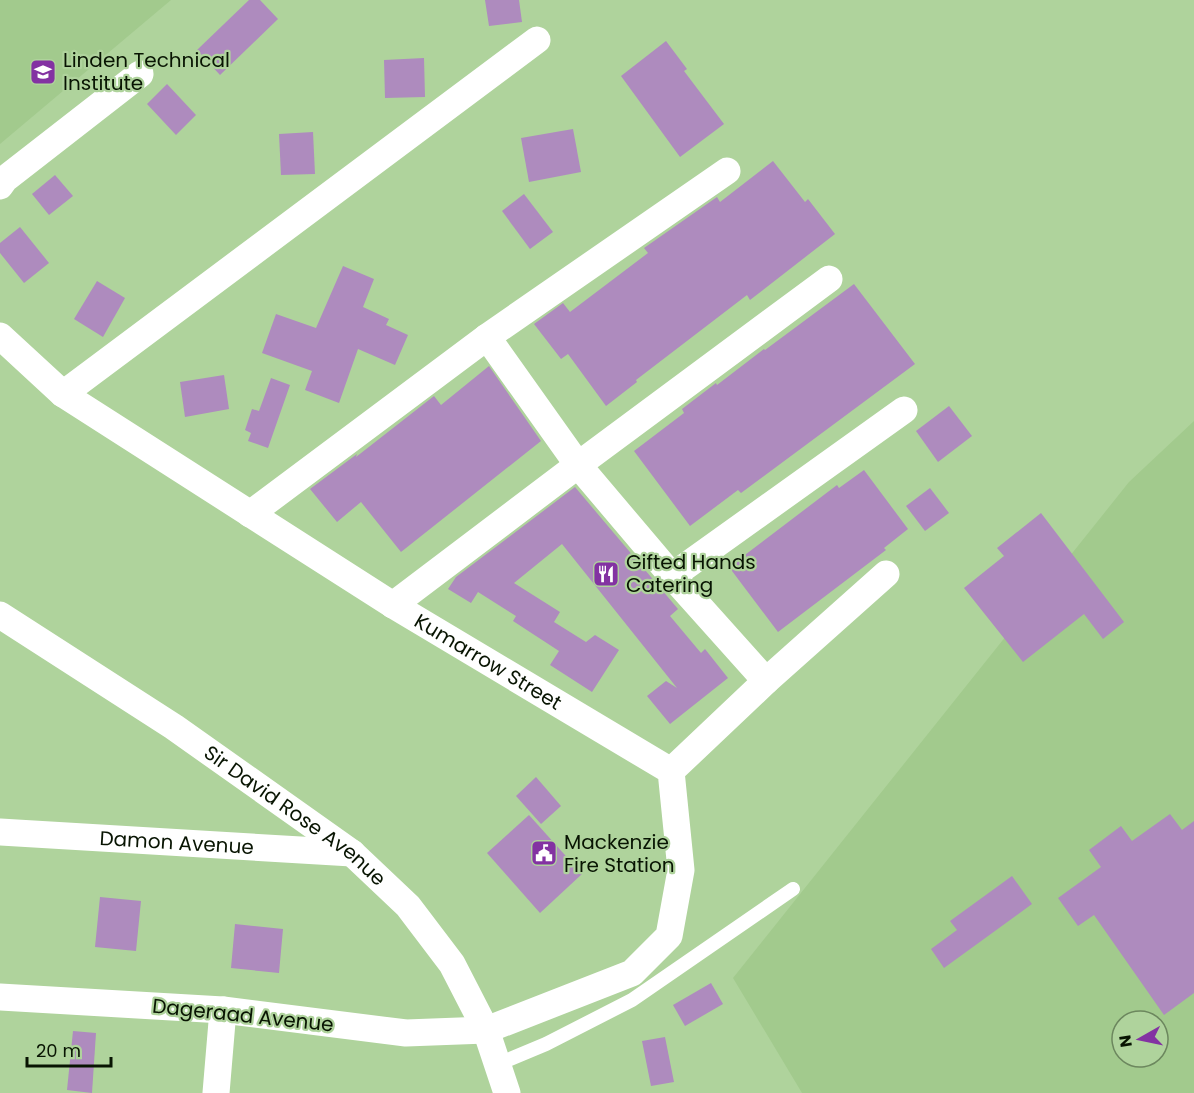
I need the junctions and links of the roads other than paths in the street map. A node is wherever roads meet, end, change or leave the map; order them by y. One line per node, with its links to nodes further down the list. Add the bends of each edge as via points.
1 (537, 40): 8 (street)
2 (140, 74): 4 (street)
3 (727, 171): 7 (street)
4 (0, 186)
5 (829, 279): 10 (street)
6 (0, 336): 8 (street, Kumarrow Street)
7 (487, 338): 10 (street); 11 (street)
8 (63, 394): 11 (street, Kumarrow Street)
9 (904, 410): 13 (street)
10 (578, 465): 13 (street); 14 (street)
11 (250, 514): 14 (street, Kumarrow Street)
12 (886, 574): 16 (street)
13 (672, 576): 16 (street)
14 (393, 605): 17 (street, Kumarrow Street)
15 (0, 615): 19 (street, Sir David Rose Avenue, via 174,727)
16 (766, 681): 17 (street)
17 (671, 771): 23 (street, via 681,870 669,936 632,973)
18 (0, 832): 19 (street, Damon Avenue)
19 (352, 853): 23 (street, Sir David Rose Avenue, via 408,906 452,964)
20 (793, 889): 24 (lane, via 632,1000)
21 (0, 997): 22 (street, Dageraad Avenue)
22 (223, 1010): 23 (street, Dageraad Avenue, via 406,1034); 25 (street)
23 (486, 1030): 24 (street, Sir David Rose Avenue)
24 (496, 1065): 26 (street, Sir David Rose Avenue)
25 (216, 1093)
26 (507, 1093)

